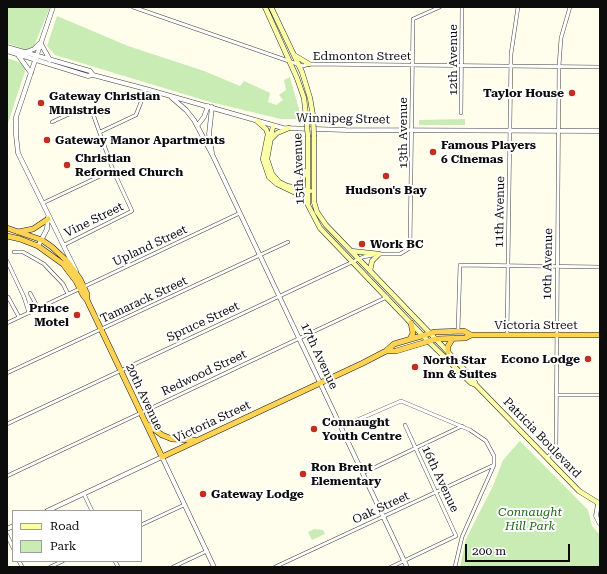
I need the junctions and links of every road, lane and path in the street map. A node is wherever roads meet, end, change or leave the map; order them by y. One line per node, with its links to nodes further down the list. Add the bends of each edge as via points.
1 (53, 7): 9 (street, 20th Avenue)
2 (134, 7): 17 (street, Edmonton Street)
3 (264, 7): 17 (main road, 15th Avenue)
4 (271, 7): 13 (main road, 15th Avenue)
5 (440, 7): 20 (street, 13th Avenue, via 413,19)
6 (462, 7): 21 (street, 12th Avenue)
7 (518, 7): 22 (street, 11th Avenue)
8 (570, 7): 23 (street, 10th Avenue, via 561,38)
9 (41, 43): 12 (street); 15 (street, 20th Avenue); 16 (street)
10 (7, 48): 12 (street)
11 (7, 52): 14 (street)
12 (24, 53): 15 (street)
13 (293, 54): 18 (main road); 19 (main road, 15th Avenue)
14 (17, 55): 15 (street); 25 (street)
15 (36, 58): 16 (street, Winnipeg Street); 25 (street, 20th Avenue); 26 (street, Winnipeg Street, via 88,76)
16 (50, 60): 26 (street, Winnipeg Street)
17 (290, 62): 19 (street, Edmonton Street); 43 (main road, 15th Avenue, bridge, via 301,88 306,116)
18 (309, 64): 19 (street, Edmonton Street); 20 (street, Edmonton Street)
19 (299, 65): 47 (main road, 15th Avenue, bridge, via 307,86 313,116)
20 (413, 65): 21 (street, Edmonton Street); 36 (street, 13th Avenue)
21 (462, 65): 22 (street, Edmonton Street); 30 (street, 12th Avenue)
22 (511, 66): 23 (street, Edmonton Street); 37 (street, 11th Avenue)
23 (559, 66): 24 (street, Edmonton Street); 38 (street, 10th Avenue)
24 (600, 67)
25 (31, 73): 48 (street, 20th Avenue, via 16,116 16,135 18,153)
26 (93, 75): 27 (street, Winnipeg Street)
27 (146, 89): 28 (street, Winnipeg Street); 40 (street, via 136,115)
28 (168, 95): 29 (street, Winnipeg Street); 33 (street, 17th Avenue, via 186,110)
29 (210, 107): 31 (street, Winnipeg Street); 33 (street); 42 (street, 17th Avenue, via 209,134)
30 (461, 113)
31 (257, 121): 34 (street, Winnipeg Street); 49 (main road, via 268,134 263,159 269,177 277,184 300,195)
32 (52, 122): 40 (street, via 80,109 88,110 93,114)
33 (197, 126): 42 (street, 17th Avenue)
34 (273, 126): 35 (street, Winnipeg Street); 41 (main road)
35 (288, 128): 36 (street, Winnipeg Street); 41 (main road)
36 (413, 130): 37 (street, Winnipeg Street); 60 (street, 13th Avenue)
37 (510, 130): 38 (street, Winnipeg Street); 68 (street, 11th Avenue)
38 (558, 130): 39 (street, Winnipeg Street); 69 (street, 10th Avenue)
39 (600, 131)
40 (100, 132): 44 (street)
41 (270, 140): 45 (main road, via 267,153 268,167 279,182)
42 (212, 154): 51 (street, 17th Avenue)
43 (308, 161): 45 (main road, via 302,181); 46 (main road, 15th Avenue)
44 (113, 170): 48 (street); 58 (street, Vine Street, via 132,211)
45 (292, 187): 46 (main road)
46 (307, 190): 47 (main road); 49 (main road, 15th Avenue)
47 (314, 192): 61 (main road, 15th Avenue, via 317,212)
48 (43, 203): 50 (street, 20th Avenue)
49 (308, 205): 67 (main road, 15th Avenue, via 320,228)
50 (48, 213): 52 (street, 20th Avenue); 58 (street, 20th Avenue)
51 (240, 213): 64 (street, 17th Avenue); 73 (street, Upland Street)
52 (48, 219): 54 (highway, via 33,229); 56 (street, 20th Avenue)
53 (7, 228): 54 (highway)
54 (18, 232): 56 (highway)
55 (7, 236): 59 (highway)
56 (42, 240): 59 (street, 20th Avenue); 72 (highway, via 67,261)
57 (288, 242): 64 (street, Tamarack Street)
58 (64, 245): 72 (street, 20th Avenue)
59 (38, 246): 73 (highway, via 63,264)
60 (410, 248): 63 (street, Spruce Street, via 400,254)
61 (351, 251): 63 (main road); 65 (main road, 15th Avenue)
62 (14, 252): 75 (street, via 23,252 44,264 63,284)
63 (379, 254): 65 (street, Spruce Street); 71 (main road, via 372,261)
64 (260, 255): 76 (street, 17th Avenue); 84 (street, Tamarack Street)
65 (359, 259): 67 (street, Spruce Street); 71 (main road, 15th Avenue)
66 (7, 261): 80 (street)
67 (353, 262): 76 (street, Spruce Street); 78 (main road, 15th Avenue)
68 (508, 266): 69 (street); 85 (street, via 460,265); 88 (street, 11th Avenue)
69 (557, 266): 70 (street); 89 (street, 10th Avenue)
70 (600, 267)
71 (370, 271): 86 (main road, 15th Avenue)
72 (80, 279): 73 (highway, 20th Avenue)
73 (82, 288): 75 (street, Upland Street); 84 (highway, 20th Avenue)
74 (30, 293): 79 (street)
75 (68, 294): 79 (street, Upland Street)
76 (279, 296): 92 (street, 17th Avenue); 99 (street, Spruce Street)
77 (8, 297): 81 (street)
78 (387, 297): 83 (main road, 15th Avenue); 92 (street, Redwood Street)
79 (38, 308): 80 (street, Upland Street)
80 (29, 313): 81 (street, Upland Street)
81 (19, 317): 82 (street, Upland Street)
82 (7, 323)
83 (411, 323): 87 (main road, 15th Avenue); 94 (highway, via 413,333)
84 (101, 330): 99 (highway, 20th Avenue); 100 (street, Tamarack Street)
85 (458, 331): 86 (highway, Victoria Street); 90 (highway, Victoria Street, via 464,331)
86 (431, 332): 87 (highway, Victoria Street); 95 (main road, 15th Avenue)
87 (422, 334): 94 (highway, Victoria Street); 96 (main road, 15th Avenue)
88 (507, 335): 89 (highway, Victoria Street); 90 (highway, Victoria Street)
89 (556, 335): 91 (highway, Victoria Street); 103 (street, 10th Avenue)
90 (471, 336): 93 (highway, Victoria Street)
91 (600, 336)
92 (299, 338): 101 (street, 17th Avenue); 105 (street, Redwood Street)
93 (453, 338): 95 (highway, Victoria Street); 98 (highway, via 448,346)
94 (409, 339): 97 (highway, Victoria Street, via 394,344)
95 (436, 339): 96 (highway, Victoria Street); 98 (main road, Patricia Boulevard)
96 (428, 341): 97 (highway, Victoria Street, via 396,351); 102 (main road, Patricia Boulevard)
97 (386, 351): 101 (highway, Victoria Street)
98 (448, 352): 102 (main road, Patricia Boulevard)
99 (121, 371): 105 (highway, 20th Avenue); 107 (street, Spruce Street)
100 (7, 373)
101 (320, 383): 110 (street, 17th Avenue); 111 (highway, Victoria Street)
102 (476, 385): 114 (main road, Patricia Boulevard)
103 (556, 395): 104 (street); 114 (street, 10th Avenue, via 556,448)
104 (600, 395)
105 (141, 413): 106 (highway, 20th Avenue); 117 (street, Redwood Street)
106 (145, 421): 111 (highway, via 153,430 172,439); 113 (highway, 20th Avenue)
107 (7, 424)
108 (405, 424): 112 (street, 16th Avenue)
109 (462, 426): 110 (street, via 401,401); 112 (street); 115 (street, via 486,441 494,456)
110 (342, 427): 116 (street, 17th Avenue)
111 (201, 439): 113 (highway, Victoria Street)
112 (416, 448): 116 (street); 118 (street, 16th Avenue)
113 (162, 457): 119 (street, Victoria Street); 120 (street, 20th Avenue)
114 (548, 458): 121 (main road, Patricia Boulevard, via 579,491)
115 (494, 465): 118 (street, Oak Street); 129 (street)
116 (363, 473): 124 (street, 17th Avenue)
117 (7, 476)
118 (436, 492): 124 (street, Oak Street); 128 (street, 16th Avenue)
119 (84, 494): 122 (street, Victoria Street); 123 (street)
120 (184, 504): 126 (street); 131 (street, 20th Avenue)
121 (599, 504): 125 (street, Patricia Boulevard, via 596,516)
122 (49, 510)
123 (92, 510)
124 (383, 517): 132 (street, 17th Avenue); 137 (street, Oak Street)
125 (600, 524)
126 (142, 525)
127 (7, 535): 130 (street)
128 (456, 536): 129 (street); 132 (street)
129 (462, 537): 140 (street)
130 (12, 546)
131 (207, 551): 135 (street); 136 (street, 20th Avenue)
132 (404, 561): 138 (street); 139 (street, 17th Avenue)
133 (61, 562): 134 (street)
134 (50, 567)
135 (173, 567)
136 (214, 567)
137 (275, 567)
138 (390, 567)
139 (407, 567)
140 (455, 567)

